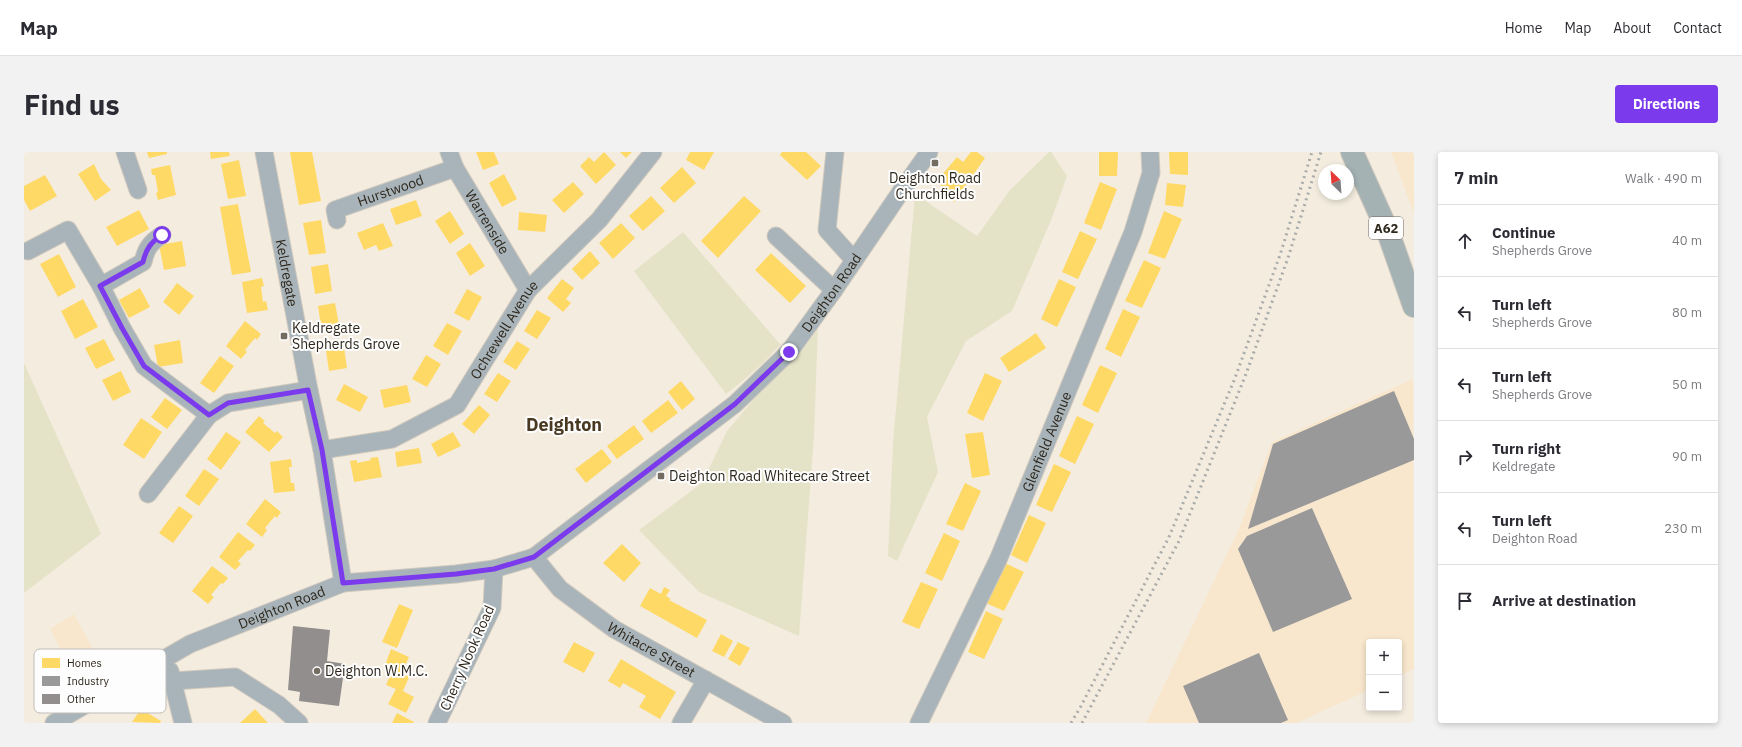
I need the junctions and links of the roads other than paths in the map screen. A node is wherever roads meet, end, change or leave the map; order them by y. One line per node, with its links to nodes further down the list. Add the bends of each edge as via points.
1 (125, 152): 10 (street)
2 (264, 152): 20 (street, Keldregate)
3 (449, 152): 9 (street, Warrenside)
4 (652, 152): 17 (street, Ochrewell Avenue, via 599,220)
5 (835, 152): 15 (street, via 826,230)
6 (929, 152): 15 (street, Deighton Road)
7 (1150, 152): 37 (street, Glenfield Avenue, via 1151,173 1133,232 998,560)
8 (1352, 152): 19 (main road, A62, via 1388,232)
9 (456, 168): 11 (street, Hurstwood, via 335,210); 17 (street, Warrenside)
10 (138, 190)
11 (337, 220)
12 (162, 235): 16 (street, via 152,242 145,252 143,262)
13 (776, 236): 18 (street)
14 (28, 251): 16 (street, via 68,230)
15 (854, 260): 18 (street, Deighton Road)
16 (100, 286): 21 (street, via 144,366)
17 (528, 290): 22 (street, Ochrewell Avenue, via 457,405 392,439)
18 (834, 290): 24 (street, Deighton Road, via 789,352 735,404)
19 (1414, 306)
20 (308, 390): 21 (street, via 228,403); 22 (street, Keldregate)
21 (209, 415): 23 (street)
22 (322, 450): 26 (street, Keldregate)
23 (148, 494)
24 (534, 557): 25 (street, Deighton Road); 28 (street, Whitacre Street, via 560,589 614,629)
25 (494, 569): 26 (street, Deighton Road); 34 (street, Cherry Nook Road, via 492,608)
26 (343, 583): 27 (street, Deighton Road, via 190,644)
27 (167, 658): 29 (street)
28 (706, 680): 35 (street); 36 (street, Whitacre Street)
29 (172, 681): 32 (street); 33 (street, via 235,677 279,705)
30 (71, 713): 31 (street, Deighton Road)
31 (54, 723)
32 (183, 723)
33 (299, 723)
34 (437, 723)
35 (681, 723)
36 (783, 723)
37 (919, 723)

